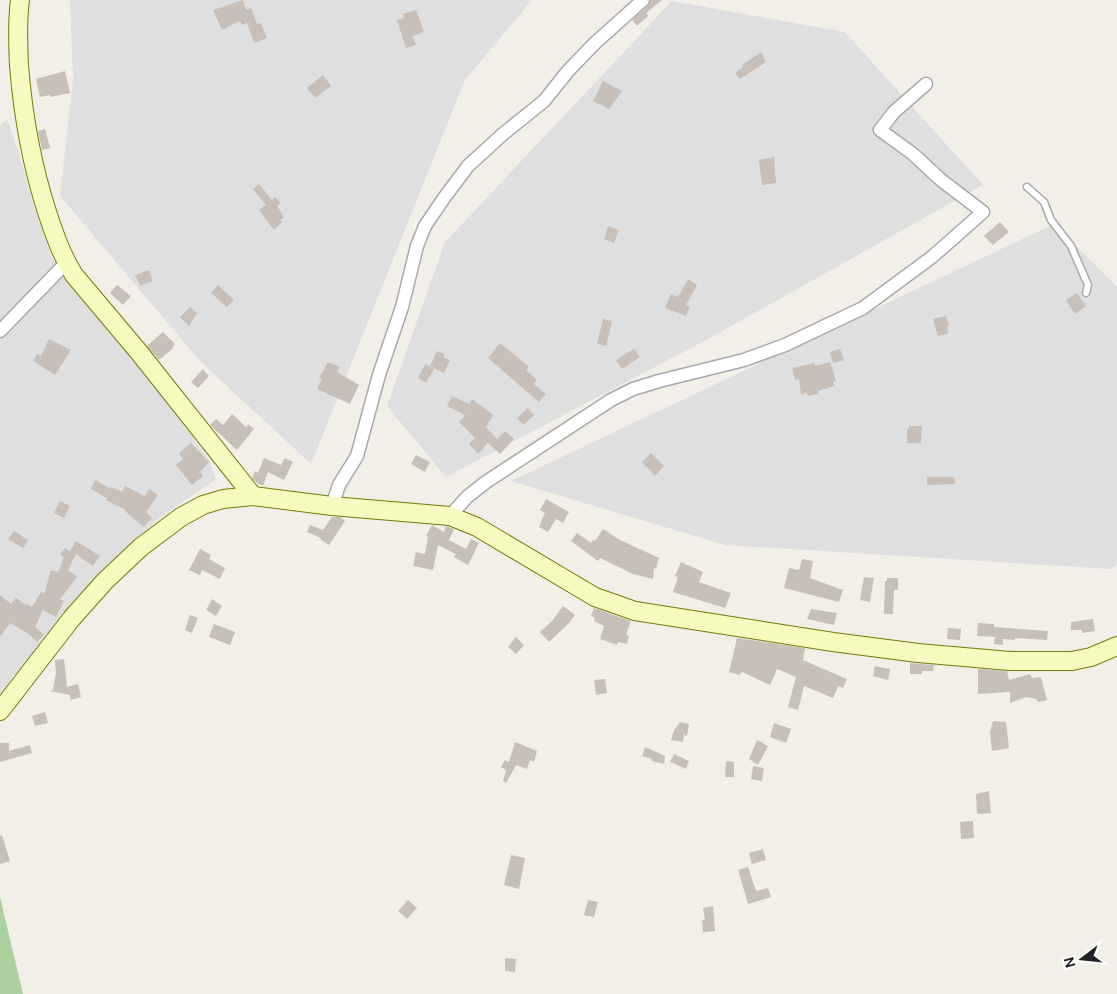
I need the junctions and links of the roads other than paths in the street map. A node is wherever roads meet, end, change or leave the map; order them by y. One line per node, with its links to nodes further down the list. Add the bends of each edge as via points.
1 (20, 0): 5 (main road, via 18,46 26,133 40,191)
2 (643, 0): 9 (street, via 588,50 544,101 468,166 425,226 357,456)
3 (926, 84): 10 (street, via 894,112 880,130 983,212 932,257 863,308 785,345 744,360 659,381 610,400 486,482)
4 (1027, 187): 6 (lane, via 1044,202 1051,220 1071,246 1088,285)
5 (66, 263): 7 (street); 8 (main road)
6 (1086, 293)
7 (0, 331)
8 (253, 496): 9 (main road); 12 (main road, via 202,505 180,517 141,547 72,618)
9 (332, 506): 10 (main road)
10 (450, 516): 11 (main road, via 477,527 595,597 635,610 833,642 1010,661 1072,661)
11 (1117, 646)
12 (0, 710)

